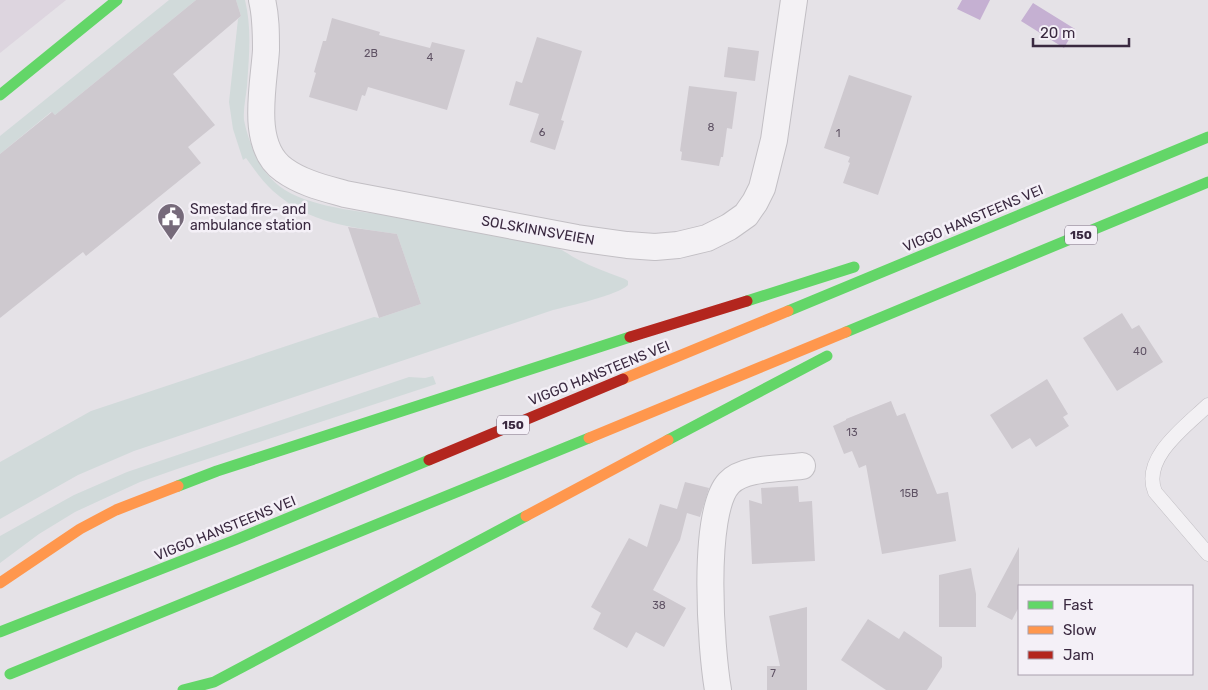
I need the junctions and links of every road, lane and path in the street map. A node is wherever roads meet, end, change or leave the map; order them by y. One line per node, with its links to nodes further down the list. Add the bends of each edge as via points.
1 (117, 0): 4 (main road)
2 (262, 0): 3 (street, SOLSKINNSVEIEN, via 266,34 262,125 271,156 282,169 316,186 345,194 577,238 656,247 707,238 746,215 755,202 762,188 774,140)
3 (794, 0)
4 (0, 95)
5 (1208, 137): 7 (main road, VIGGO HANSTEENS VEI / 150)
6 (1208, 182): 10 (main road, 150)
7 (1024, 213): 8 (main road); 17 (main road, VIGGO HANSTEENS VEI / 150, via 235,540)
8 (901, 252)
9 (863, 264): 16 (main road, via 189,481 116,510 80,529)
10 (953, 289): 11 (main road); 18 (main road, 150)
11 (866, 336)
12 (840, 350): 19 (main road, via 214,682)
13 (1208, 405): 15 (lane, via 1166,445 1154,464 1152,479 1155,492)
14 (802, 466): 20 (street, via 750,472 729,483 722,493 712,548 711,611)
15 (1208, 554)
16 (0, 583)
17 (0, 632)
18 (10, 674)
19 (184, 690)
20 (718, 690)

